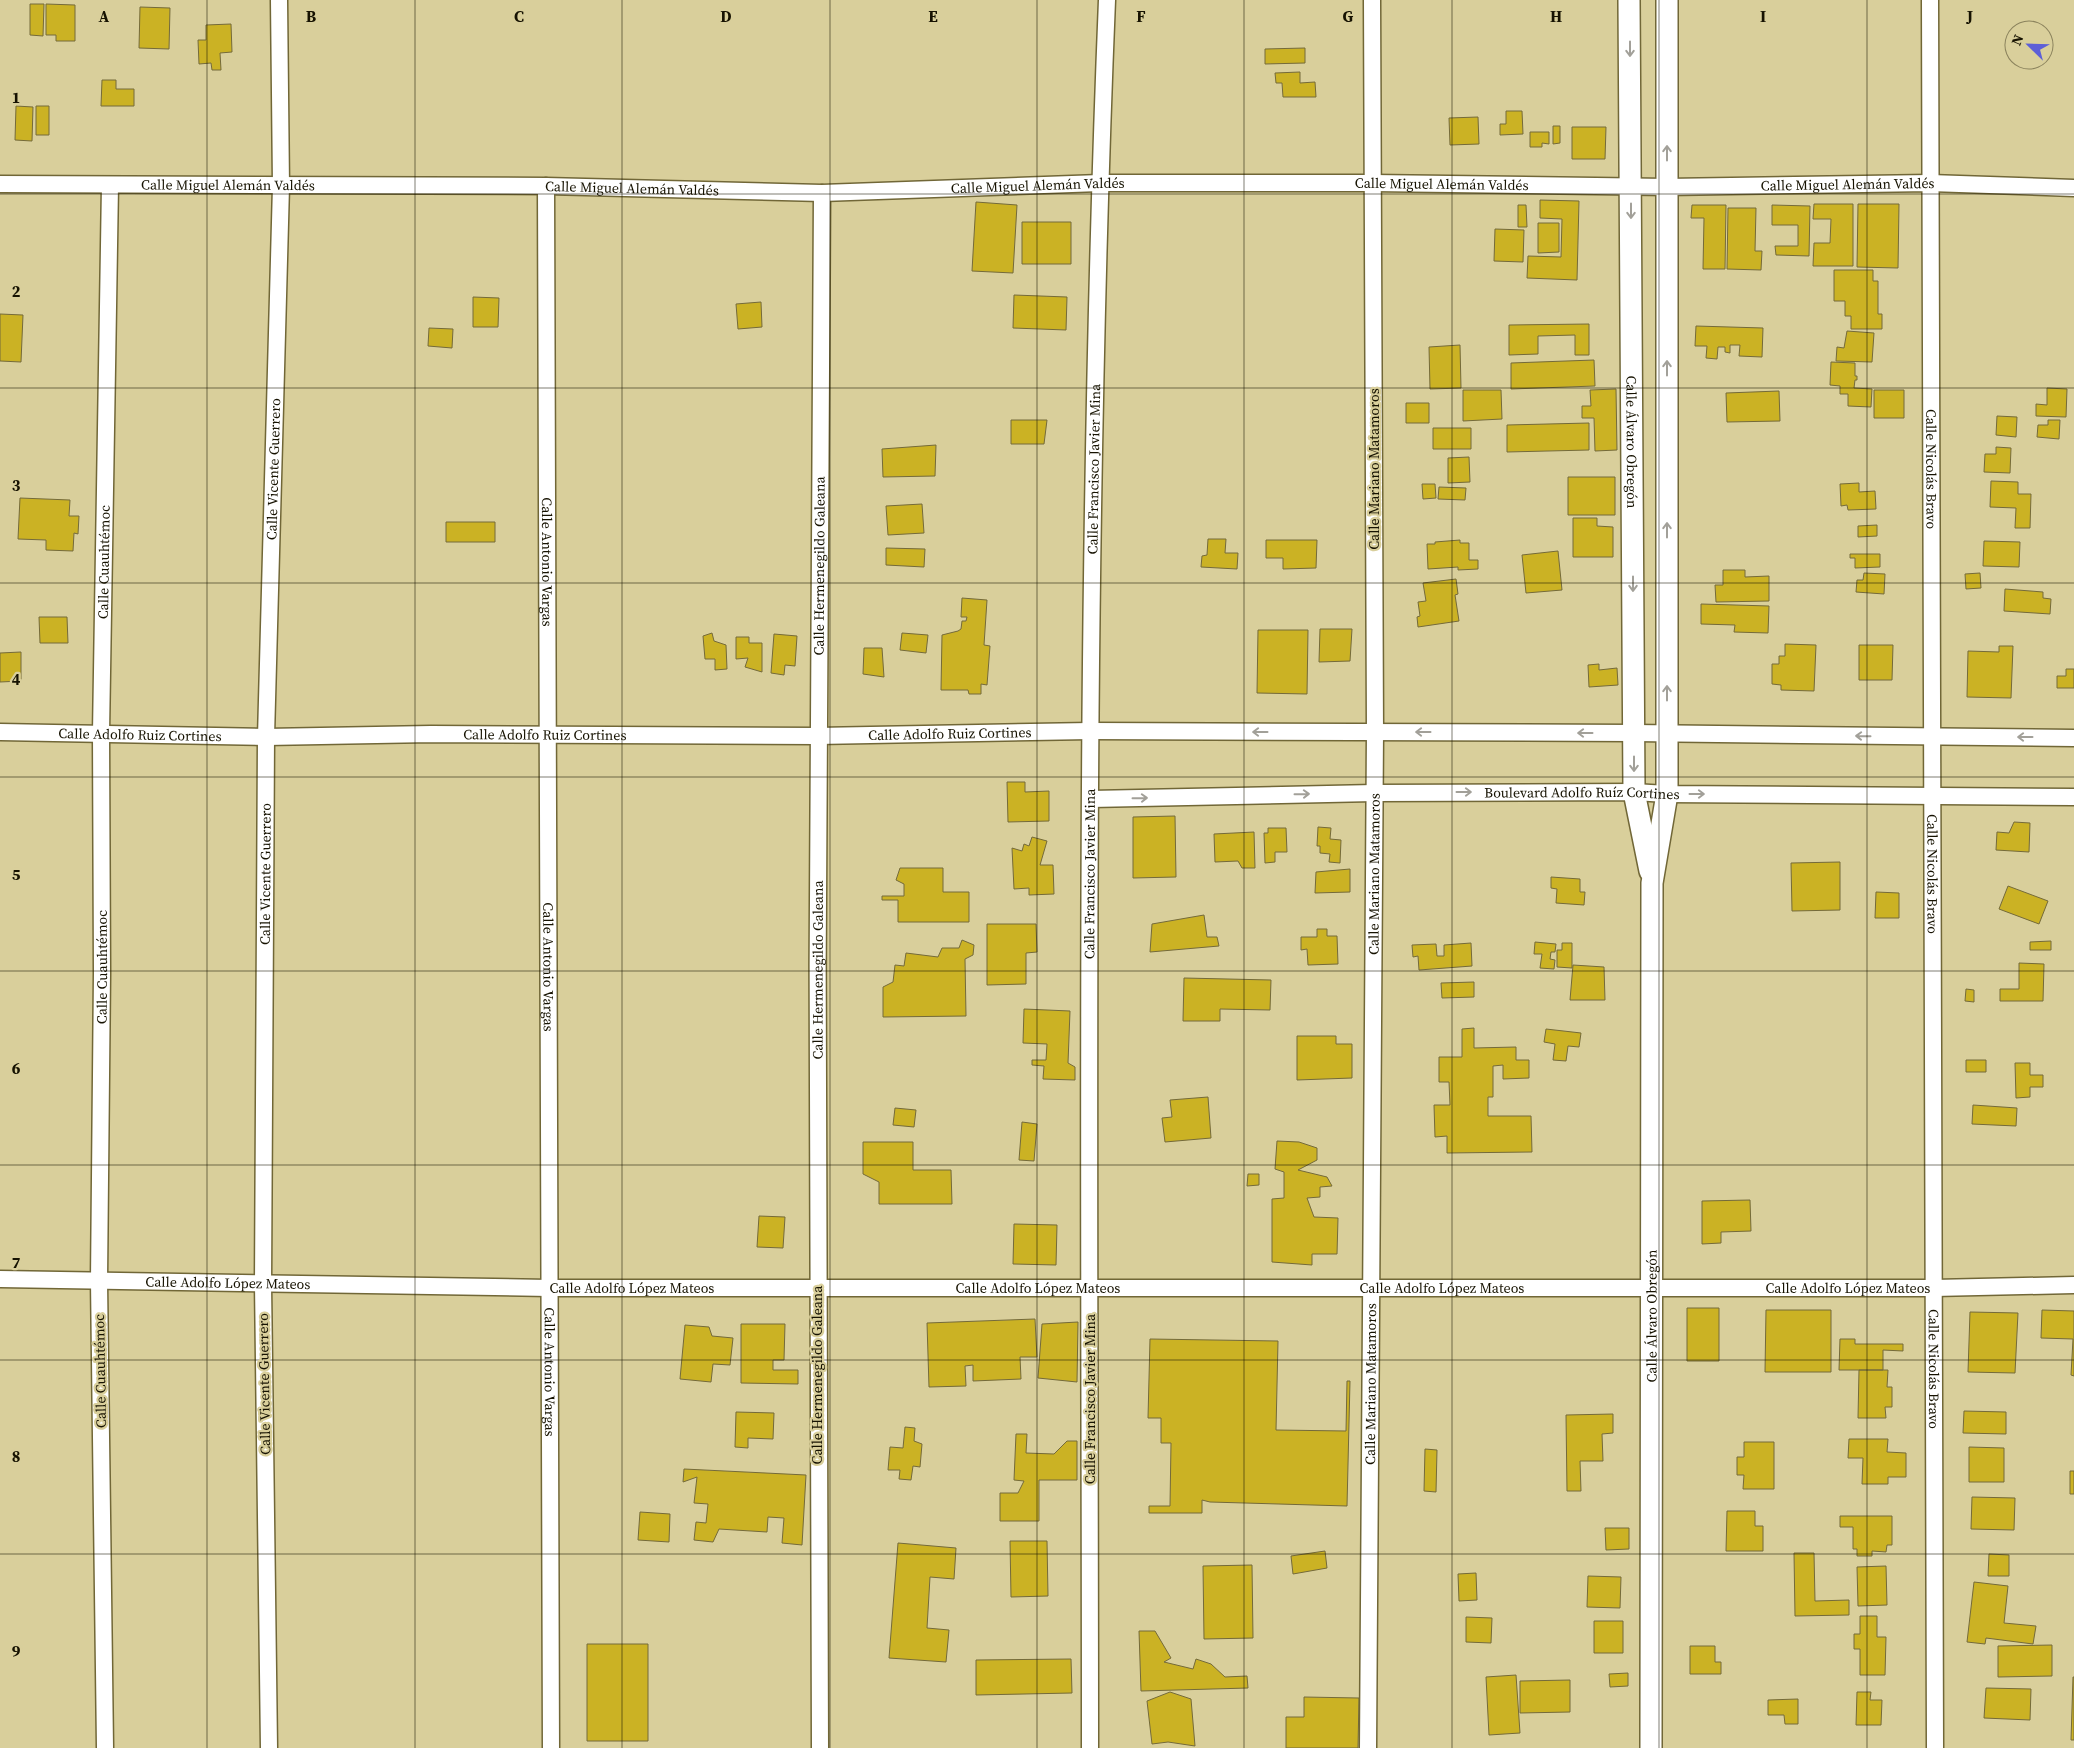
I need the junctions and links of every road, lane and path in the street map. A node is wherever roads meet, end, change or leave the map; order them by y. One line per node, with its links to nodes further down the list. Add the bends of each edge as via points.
1 (279, 0): 12 (street, Calle Vicente Guerrero)
2 (1108, 0): 7 (street, Calle Francisco Javier Mina)
3 (1372, 0): 8 (street, Calle Mariano Matamoros)
4 (1629, 0): 14 (street, Calle Álvaro Obregón, one-way to 14)
5 (1667, 0): 15 (street, Calle Álvaro Obregón, one-way to 5)
6 (1930, 0): 9 (street, Calle Nicolás Bravo)
7 (1100, 183): 8 (street, Calle Miguel Alemán Valdés); 17 (street, Calle Miguel Alemán Valdés); 18 (street, Calle Francisco Javier Mina)
8 (1373, 183): 14 (street, Calle Miguel Alemán Valdés); 20 (street, Calle Mariano Matamoros)
9 (1930, 183): 15 (street, Calle Miguel Alemán Valdés); 16 (street, Calle Miguel Alemán Valdés); 27 (street, Calle Nicolás Bravo)
10 (0, 184): 11 (street, Calle Miguel Alemán Valdés)
11 (110, 185): 12 (street, Calle Miguel Alemán Valdés); 21 (street, Calle Cuauhtémoc)
12 (281, 186): 13 (street, Calle Miguel Alemán Valdés); 26 (street, Calle Vicente Guerrero)
13 (546, 186): 17 (street, Calle Miguel Alemán Valdés); 24 (street, Calle Antonio Vargas)
14 (1630, 186): 15 (street, Calle Miguel Alemán Valdés); 22 (street, Calle Álvaro Obregón, one-way to 22)
15 (1667, 187): 23 (street, Calle Álvaro Obregón, one-way to 15)
16 (2074, 188)
17 (822, 193): 25 (street, Calle Hermenegildo Galeana)
18 (1090, 731): 20 (street, Calle Adolfo Ruiz Cortines, one-way to 18); 25 (street, Calle Adolfo Ruiz Cortines); 34 (street, Calle Francisco Javier Mina)
19 (0, 732): 21 (street, Calle Adolfo Ruiz Cortines)
20 (1375, 732): 22 (street, Calle Adolfo Ruiz Cortines, one-way to 20); 29 (street, Calle Mariano Matamoros)
21 (101, 733): 26 (street, Calle Adolfo Ruiz Cortines); 37 (street, Calle Cuauhtémoc)
22 (1634, 733): 23 (street); 30 (street, Calle Álvaro Obregón, one-way to 30)
23 (1667, 733): 27 (street, one-way to 23); 31 (street, Calle Álvaro Obregón)
24 (547, 736): 25 (street, Calle Adolfo Ruiz Cortines); 26 (street, Calle Adolfo Ruiz Cortines); 41 (street, Calle Antonio Vargas)
25 (817, 736): 42 (street, Calle Hermenegildo Galeana)
26 (266, 737): 38 (street, Calle Vicente Guerrero)
27 (1932, 737): 28 (street, one-way to 27); 32 (street, Calle Nicolás Bravo)
28 (2074, 738)
29 (1374, 792): 30 (street, Boulevard Adolfo Ruíz Cortines, one-way to 30); 34 (street, Boulevard Adolfo Ruíz Cortines, one-way to 29); 40 (street, Calle Mariano Matamoros)
30 (1634, 792): 31 (street, Boulevard Adolfo Ruíz Cortines); 35 (street, Calle Álvaro Obregón)
31 (1667, 794): 32 (street, Boulevard Adolfo Ruíz Cortines, one-way to 32); 35 (street, Calle Álvaro Obregón)
32 (1932, 796): 33 (street, Boulevard Adolfo Ruíz Cortines); 45 (street, Calle Nicolás Bravo)
33 (2074, 797)
34 (1091, 800): 43 (street, Calle Francisco Javier Mina)
35 (1652, 883): 44 (street, Calle Álvaro Obregón)
36 (0, 1279): 37 (street, Calle Adolfo López Mateos)
37 (99, 1280): 38 (street, Calle Adolfo López Mateos); 46 (street, Calle Cuauhtémoc)
38 (263, 1284): 41 (street, Calle Adolfo López Mateos); 47 (street, Calle Vicente Guerrero)
39 (2074, 1285): 45 (street, Calle Adolfo López Mateos)
40 (1372, 1286): 43 (street, Calle Adolfo López Mateos); 44 (street, Calle Adolfo López Mateos); 51 (street, Calle Mariano Matamoros)
41 (549, 1288): 42 (street, Calle Adolfo López Mateos); 48 (street, Calle Antonio Vargas)
42 (816, 1288): 43 (street, Calle Adolfo López Mateos); 49 (street, Calle Hermenegildo Galeana)
43 (1090, 1288): 50 (street, Calle Francisco Javier Mina)
44 (1652, 1288): 45 (street, Calle Adolfo López Mateos); 52 (street, Calle Álvaro Obregón)
45 (1934, 1288): 53 (street, Calle Nicolás Bravo)
46 (105, 1748)
47 (269, 1748)
48 (551, 1748)
49 (820, 1748)
50 (1090, 1748)
51 (1368, 1748)
52 (1651, 1748)
53 (1935, 1748)

